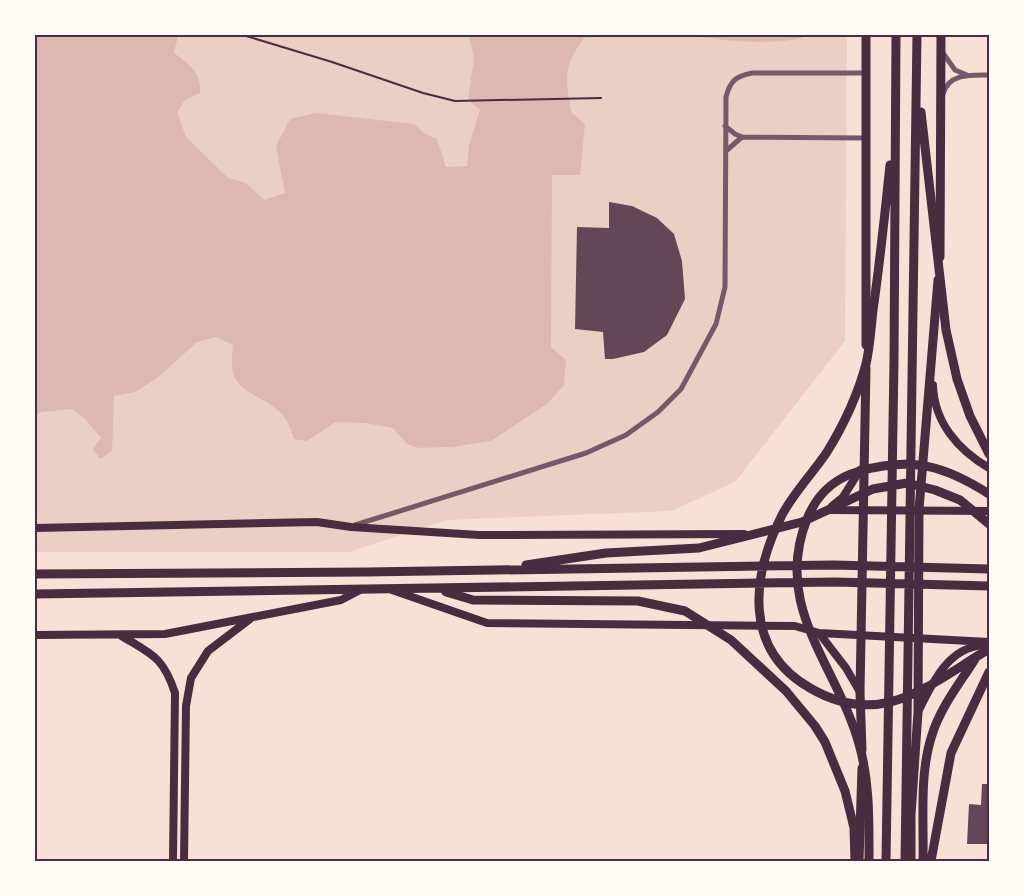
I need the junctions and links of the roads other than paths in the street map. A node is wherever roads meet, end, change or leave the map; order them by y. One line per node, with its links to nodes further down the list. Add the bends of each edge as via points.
1 (866, 35): 6 (main road)
2 (896, 35): 11 (main road)
3 (917, 35): 9 (main road)
4 (941, 35): 5 (main road)
5 (941, 48): 7 (street, via 950,64); 10 (main road)
6 (865, 73): 12 (street, via 740,75 728,87); 14 (main road)
7 (968, 75): 8 (street); 10 (street, via 949,83)
8 (989, 75)
9 (917, 77): 17 (main road, via 946,330 957,379 970,416); 53 (main road, via 910,365)
10 (940, 103): 16 (main road, via 942,238)
11 (895, 110): 44 (main road, via 881,257 866,363 846,416 827,451 780,521 761,570 758,604 768,644 784,668 825,697 847,703 873,706 891,703 922,690); 52 (main road)
12 (726, 126): 13 (street); 15 (street)
13 (742, 137): 14 (street); 15 (street)
14 (865, 138): 18 (main road)
15 (725, 152): 26 (street, via 724,287 716,324 681,390 626,435 586,453)
16 (931, 358): 19 (main road, via 933,394 942,424 951,437); 21 (main road)
17 (989, 454)
18 (865, 462): 22 (main road, via 843,497); 23 (main road)
19 (989, 468)
20 (989, 494): 51 (main road, via 935,467 916,464 876,466 833,482 818,498 801,534 795,571 797,593 810,634 835,682 859,744 869,811)
21 (919, 509): 23 (main road); 24 (main road); 41 (main road)
22 (827, 510): 23 (main road); 26 (main road, via 806,521 751,534 479,535)
23 (864, 510): 40 (main road)
24 (989, 511)
25 (989, 524): 29 (main road, via 960,500 907,483 873,489 802,522 699,548 606,553)
26 (351, 527): 27 (main road, via 317,522)
27 (35, 528)
28 (989, 569): 29 (main road, via 834,565)
29 (486, 570): 30 (main road)
30 (35, 574)
31 (989, 586): 33 (main road, via 835,582)
32 (363, 589): 34 (main road); 35 (main road); 36 (main road, via 341,600)
33 (436, 589): 34 (main road); 50 (main road, via 473,600 638,601 685,611 730,640 776,681 815,726 837,766 854,828)
34 (392, 590): 38 (main road, via 487,623 796,626)
35 (35, 594)
36 (252, 617): 37 (main road, via 165,634); 49 (main road, via 208,651 190,678 186,706)
37 (118, 634): 39 (main road); 48 (main road, via 156,656 168,671 175,693)
38 (819, 634): 40 (main road); 46 (main road)
39 (35, 635)
40 (861, 636): 41 (main road); 46 (main road)
41 (919, 639): 42 (main road); 47 (main road)
42 (989, 643): 47 (main road, via 959,653 940,669)
43 (989, 649): 44 (main road)
44 (977, 656): 55 (main road, via 944,707 931,735 925,774)
45 (989, 672): 56 (main road, via 952,753)
46 (860, 692): 50 (main road, via 862,724)
47 (918, 712): 54 (main road)
48 (173, 861)
49 (184, 861)
50 (857, 861)
51 (868, 861)
52 (886, 861)
53 (905, 861)
54 (911, 861)
55 (923, 861)
56 (930, 861)

